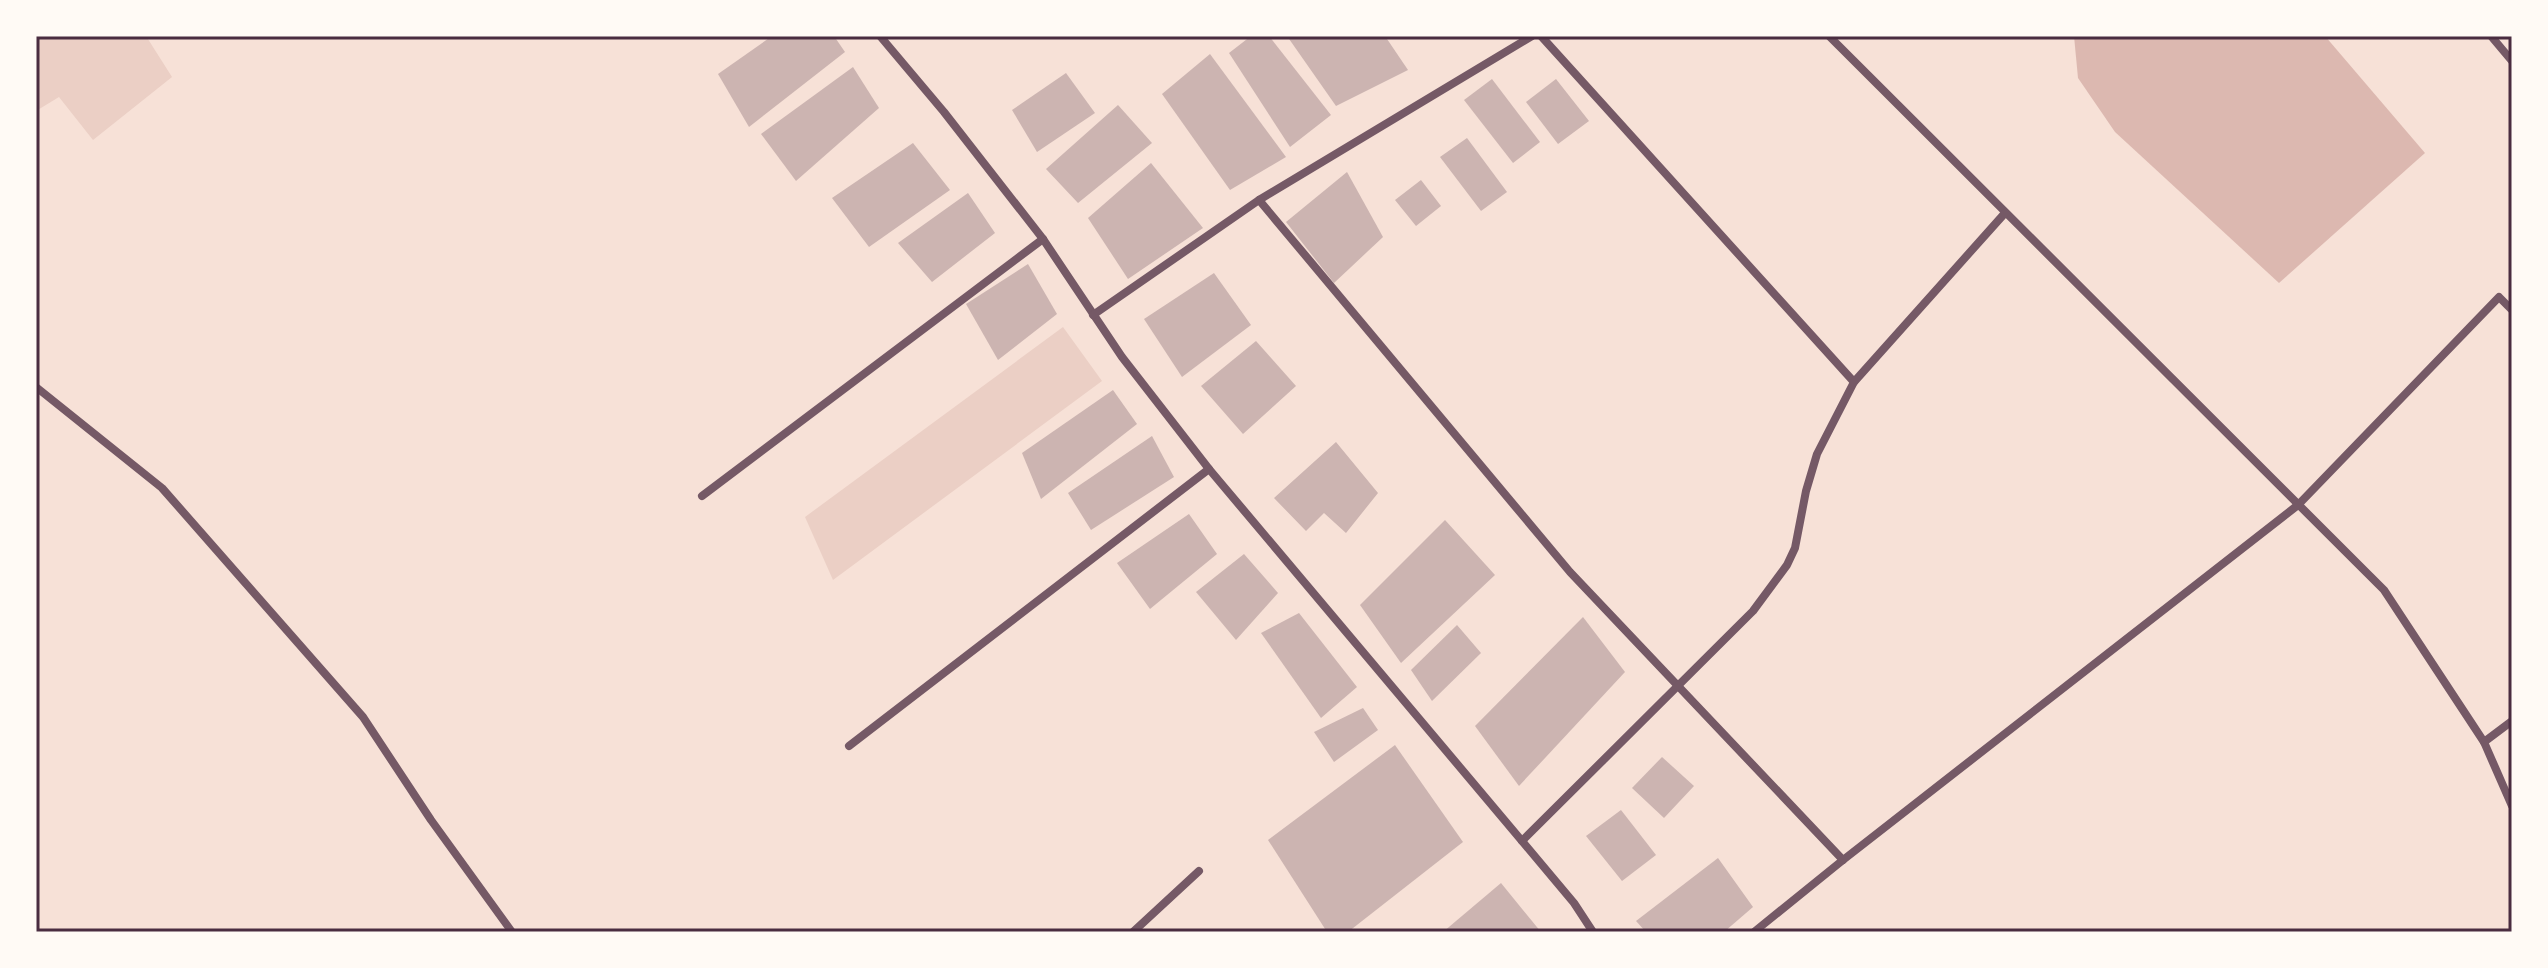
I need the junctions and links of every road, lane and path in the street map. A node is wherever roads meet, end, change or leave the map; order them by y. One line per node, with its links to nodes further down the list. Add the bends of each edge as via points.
1 (880, 36): 9 (street)
2 (1532, 36): 7 (street)
3 (1541, 36): 12 (street)
4 (1829, 36): 8 (street)
5 (2491, 36): 6 (street)
6 (2512, 61)
7 (1259, 200): 11 (street); 17 (street, via 1570,572)
8 (2005, 213): 12 (street); 16 (street)
9 (1043, 239): 11 (street); 15 (street)
10 (2512, 310): 16 (street, via 2499,297)
11 (1093, 315): 14 (street)
12 (1854, 382): 17 (street, via 1817,454 1787,565 1753,611)
13 (36, 387): 25 (street, via 162,488 353,705)
14 (1209, 469): 20 (street); 22 (street)
15 (702, 496)
16 (2298, 505): 19 (street, via 2384,590); 23 (street)
17 (1679, 686): 22 (street); 23 (street)
18 (2512, 721): 19 (street)
19 (2484, 742): 21 (street)
20 (849, 746)
21 (2512, 806)
22 (1522, 841): 27 (street)
23 (1843, 860): 28 (street)
24 (1199, 871): 26 (street)
25 (512, 932)
26 (1133, 932)
27 (1593, 932)
28 (1754, 932)

